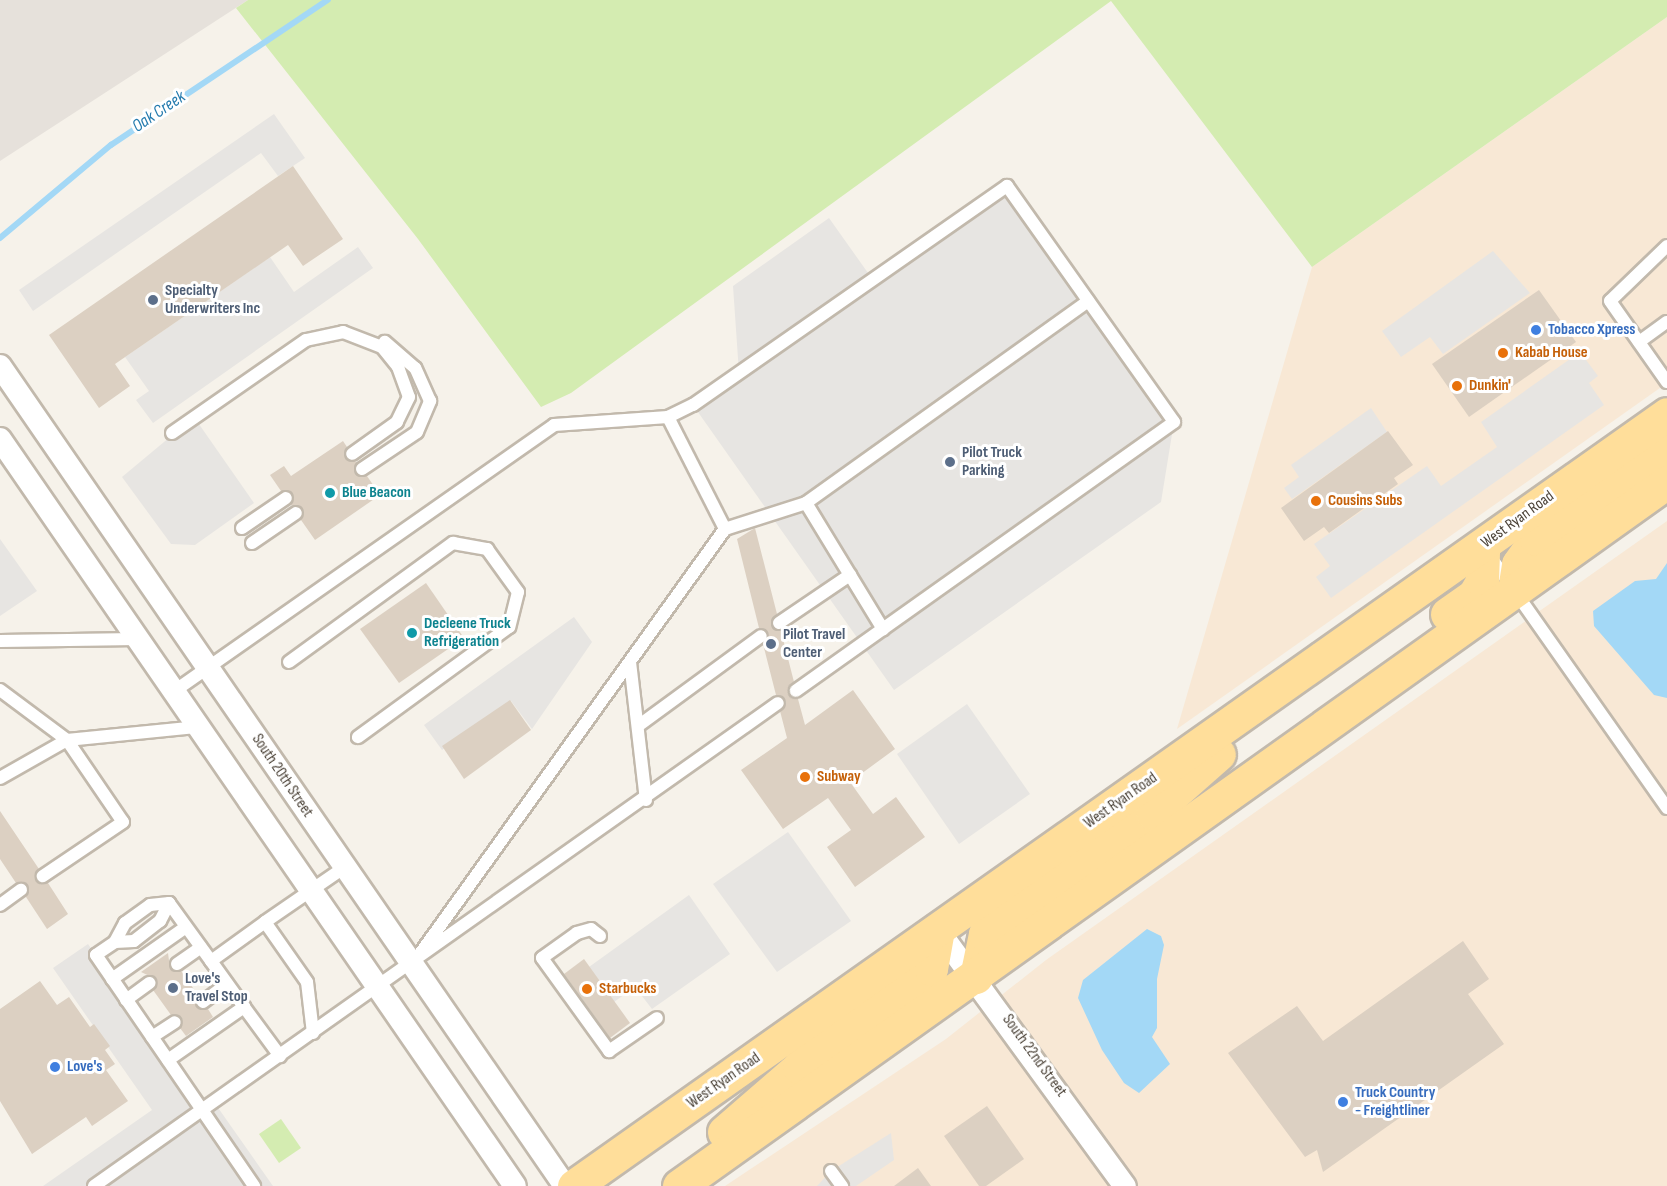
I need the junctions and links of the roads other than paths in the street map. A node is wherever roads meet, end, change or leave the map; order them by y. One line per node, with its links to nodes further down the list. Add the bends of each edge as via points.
1 (1667, 246): 5 (lane, via 1610,301)
2 (1088, 301): 9 (lane, via 1007,186 702,399); 17 (lane); 26 (lane, via 1174,422)
3 (1667, 322): 5 (lane)
4 (343, 332): 10 (lane, via 306,340); 13 (lane, via 382,347 398,367 409,397 398,422); 14 (lane, via 385,341 415,368 430,401 417,432)
5 (1639, 342): 7 (lane)
6 (0, 366): 32 (street, South 20th Street)
7 (1667, 382)
8 (1667, 414): 22 (main road, West Ryan Road)
9 (668, 417): 20 (lane); 32 (lane, via 554,425)
10 (172, 433)
11 (0, 439): 28 (street)
12 (1667, 447): 24 (main road, via 1536,539 1518,564)
13 (352, 454)
14 (362, 469)
15 (1667, 482): 24 (main road)
16 (286, 498): 19 (lane)
17 (806, 503): 20 (lane); 23 (lane)
18 (296, 513): 21 (lane)
19 (242, 528)
20 (725, 529): 31 (lane)
21 (252, 543)
22 (1483, 545): 24 (lane); 33 (main road, West Ryan Road); 41 (main road, via 1485,567 1474,595 1401,646 1342,699)
23 (850, 575): 25 (lane); 26 (lane)
24 (1514, 590): 41 (main road); 45 (lane)
25 (779, 623)
26 (883, 629): 35 (lane)
27 (761, 636): 38 (lane)
28 (137, 639): 29 (lane); 36 (street)
29 (0, 641)
30 (289, 662): 40 (lane, via 453,543 487,549 518,592 509,627)
31 (630, 662): 38 (lane); 60 (lane)
32 (209, 667): 36 (lane); 46 (street, South 20th Street)
33 (1289, 682): 54 (main road, West Ryan Road); 61 (main road, via 1246,730 1152,813 986,934)
34 (0, 690): 42 (lane)
35 (796, 691)
36 (173, 692): 39 (street)
37 (778, 704): 44 (lane)
38 (638, 726): 44 (lane)
39 (198, 728): 42 (lane); 49 (street)
40 (358, 737)
41 (1306, 739): 61 (main road)
42 (67, 740): 43 (lane); 47 (lane, via 123,822)
43 (0, 778)
44 (645, 800): 60 (lane)
45 (1665, 802)
46 (345, 867): 49 (lane); 60 (street, South 20th Street)
47 (43, 876)
48 (21, 890): 51 (lane)
49 (310, 891): 52 (lane); 65 (street)
50 (169, 903): 53 (lane); 56 (lane, via 150,905 125,923); 56 (lane, via 160,921 134,941)
51 (0, 905)
52 (265, 922): 58 (lane); 71 (lane, via 307,982)
53 (186, 927): 57 (lane); 62 (lane)
54 (938, 930): 61 (street, South 22nd Street); 81 (main road, West Ryan Road); 82 (main road, via 931,969 799,1067 698,1155)
55 (600, 936): 69 (lane, via 591,929 577,933 542,958 609,1051)
56 (115, 942): 62 (lane, via 96,955)
57 (201, 947): 58 (lane); 59 (lane)
58 (211, 961): 64 (lane)
59 (177, 964)
60 (412, 964): 65 (lane); 80 (street, South 20th Street)
61 (976, 977): 82 (main road); 84 (street, South 22nd Street)
62 (112, 979): 66 (lane)
63 (149, 983): 66 (lane)
64 (227, 984): 67 (lane); 68 (lane)
65 (379, 987): 71 (lane); 79 (street)
66 (126, 1000): 72 (lane)
67 (203, 1002)
68 (244, 1007): 73 (lane); 74 (lane)
69 (657, 1018)
70 (175, 1022): 72 (lane)
71 (313, 1033): 73 (lane)
72 (152, 1037): 74 (lane)
73 (280, 1056): 75 (lane)
74 (168, 1060): 75 (lane)
75 (202, 1110): 77 (lane); 78 (lane)
76 (831, 1171): 83 (lane)
77 (94, 1186)
78 (254, 1186)
79 (516, 1186)
80 (565, 1186)
81 (574, 1186)
82 (677, 1186)
83 (842, 1186)
84 (1125, 1186)

